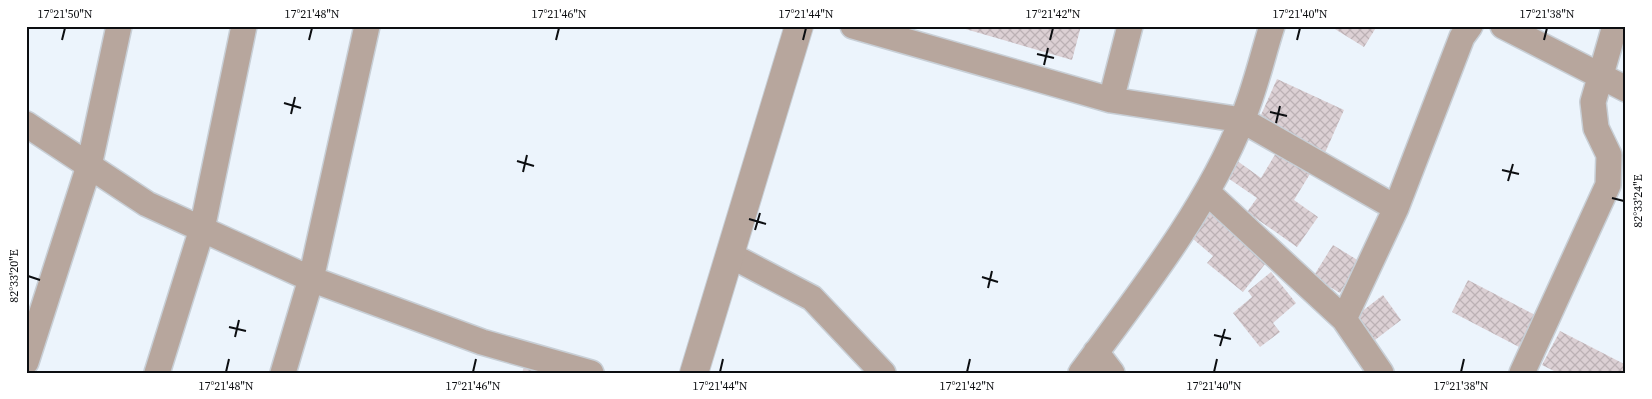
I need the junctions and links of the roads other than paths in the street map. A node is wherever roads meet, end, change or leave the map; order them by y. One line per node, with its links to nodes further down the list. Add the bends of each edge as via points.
1 (119, 26): 16 (street)
2 (244, 26): 19 (street)
3 (367, 26): 21 (street)
4 (799, 26): 20 (street)
5 (853, 26): 13 (street)
6 (1130, 26): 13 (street)
7 (1272, 26): 14 (street)
8 (1470, 26): 18 (street, via 1462,37)
9 (1503, 26): 11 (street)
10 (1616, 26): 11 (street)
11 (1601, 77): 12 (street); 34 (street, via 1593,102 1596,128 1609,155 1608,185)
12 (1626, 89)
13 (1110, 100): 14 (street)
14 (1242, 120): 17 (street); 18 (street)
15 (26, 124): 16 (street)
16 (89, 166): 19 (street, via 148,204); 24 (street)
17 (1207, 192): 22 (street); 23 (street)
18 (1396, 208): 22 (street)
19 (202, 230): 21 (street); 26 (street)
20 (730, 255): 29 (street); 30 (street, via 812,298)
21 (311, 279): 25 (street, via 482,342); 27 (street)
22 (1344, 319): 33 (street)
23 (1096, 352): 31 (street); 32 (street)
24 (26, 362)
25 (523, 363): 28 (street)
26 (157, 373)
27 (283, 373)
28 (591, 373)
29 (694, 373)
30 (883, 373)
31 (1081, 373)
32 (1112, 373)
33 (1381, 373)
34 (1522, 373)

